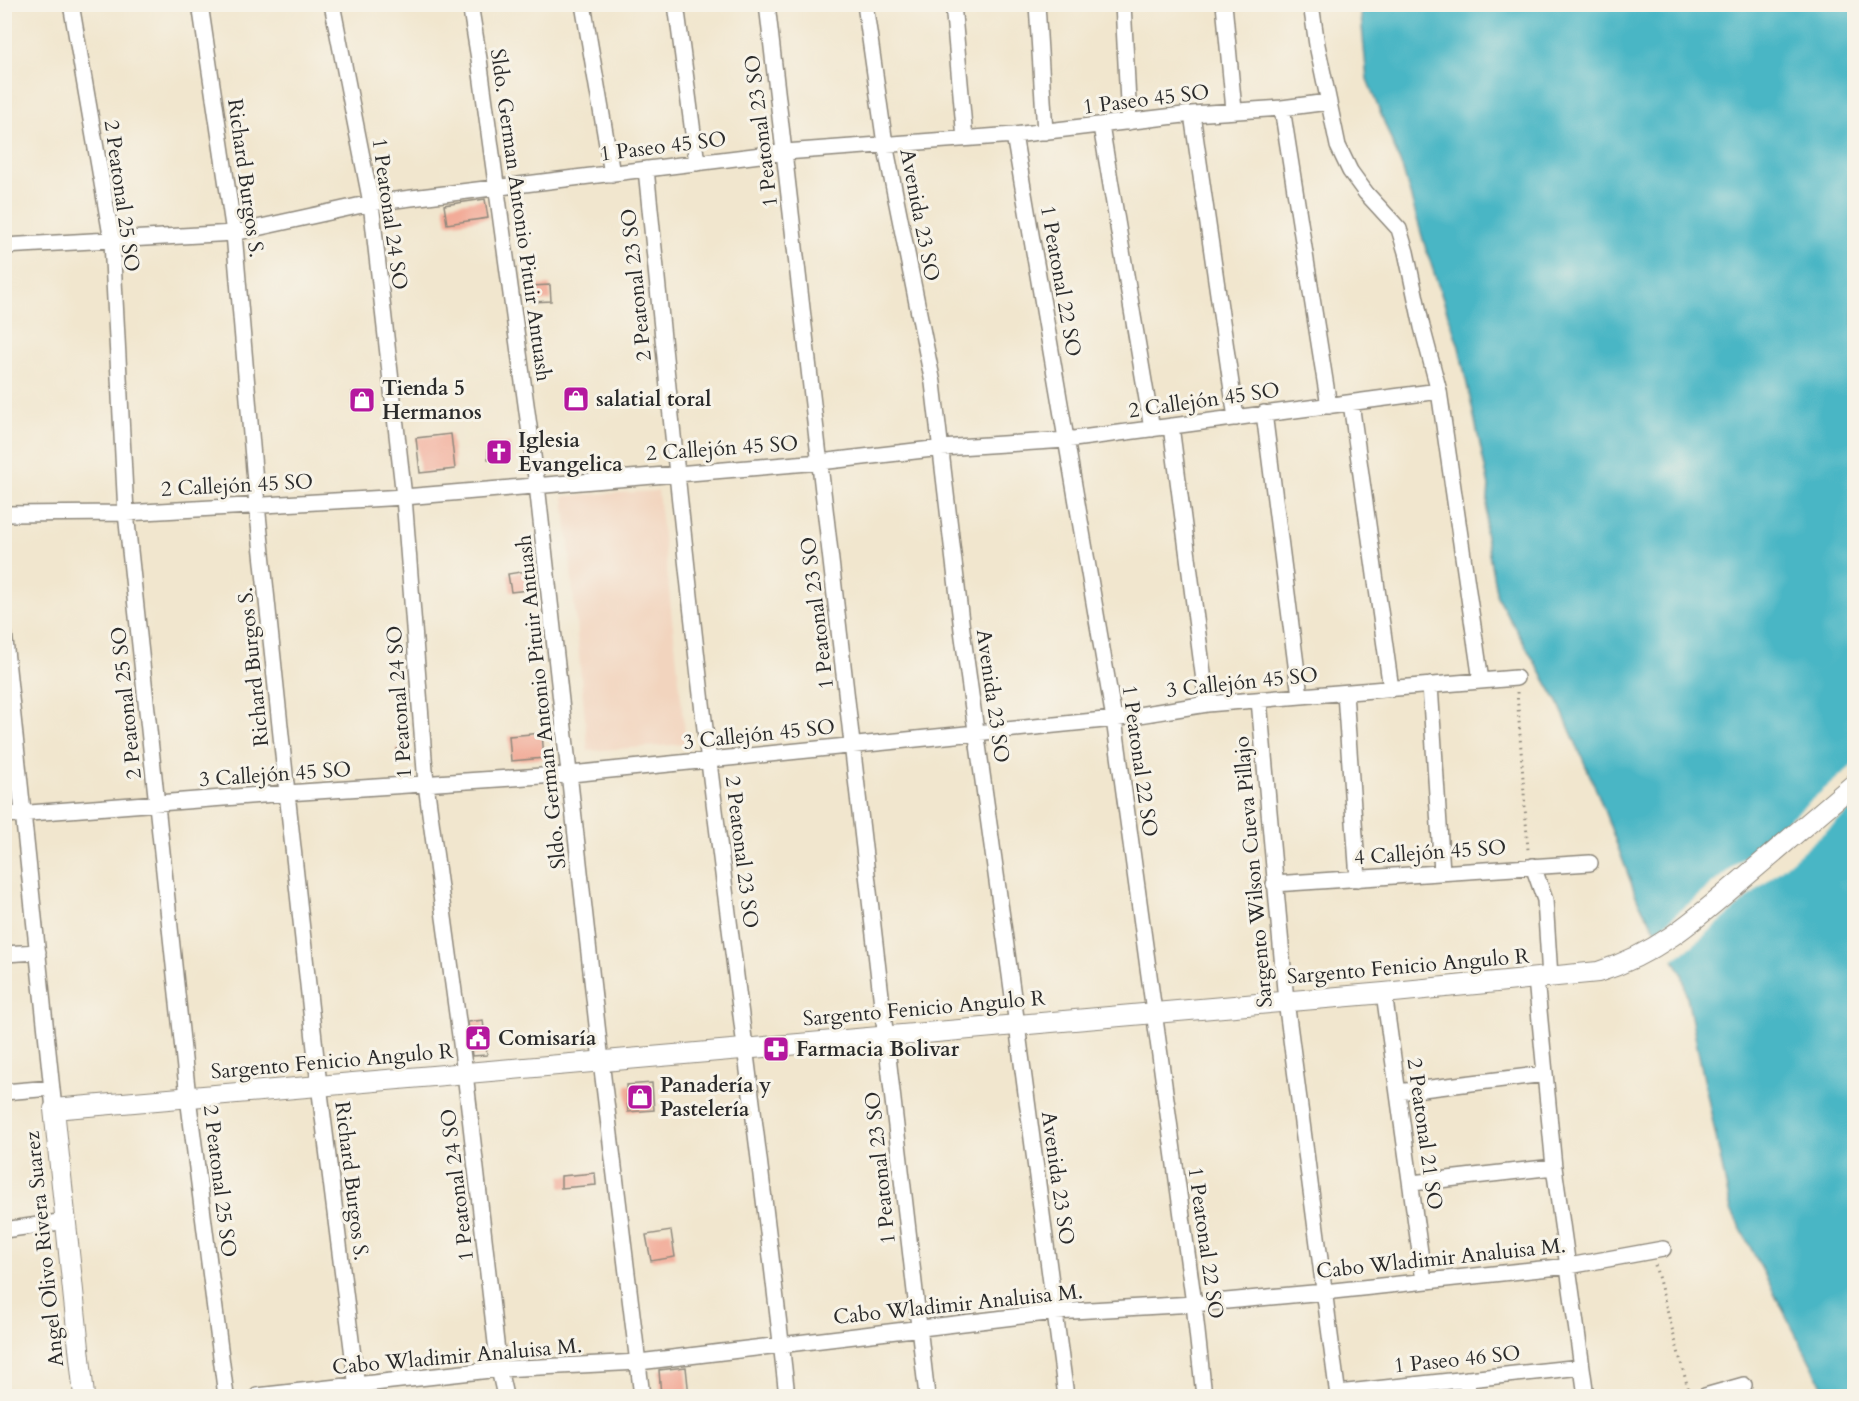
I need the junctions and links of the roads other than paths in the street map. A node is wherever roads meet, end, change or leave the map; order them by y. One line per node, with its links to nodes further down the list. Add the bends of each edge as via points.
1 (70, 4): 31 (street, 2 Peatonal 25 SO)
2 (200, 4): 30 (street, Richard Burgos S.)
3 (332, 4): 29 (street, 1 Peatonal 24 SO)
4 (470, 4): 28 (street, Sldo. German Antonio Pituir Antuash)
5 (583, 4): 27 (street)
6 (676, 4): 25 (street)
7 (767, 4): 24 (street, 1 Peatonal 23 SO)
8 (865, 4): 23 (street, Avenida 23 SO)
9 (952, 4): 22 (street)
10 (1037, 4): 20 (street)
11 (1123, 4): 18 (street)
12 (1224, 4): 16 (street)
13 (1311, 4): 14 (street)
14 (1328, 102): 15 (street, 1 Paseo 45 SO); 33 (street, via 1338,146 1350,171 1399,229)
15 (1282, 108): 16 (street, 1 Paseo 45 SO); 35 (street)
16 (1234, 110): 17 (street, 1 Paseo 45 SO)
17 (1192, 114): 18 (street, 1 Paseo 45 SO); 37 (street)
18 (1129, 122): 19 (street, 1 Paseo 45 SO)
19 (1101, 126): 20 (street, 1 Paseo 45 SO); 39 (street)
20 (1045, 132): 21 (street, 1 Paseo 45 SO)
21 (1014, 135): 22 (street, 1 Paseo 45 SO); 40 (street, 1 Peatonal 22 SO)
22 (965, 139): 23 (street, 1 Paseo 45 SO)
23 (885, 144): 24 (street, 1 Paseo 45 SO); 41 (street, Avenida 23 SO, via 933,383)
24 (785, 152): 25 (street, 1 Paseo 45 SO); 42 (street, 1 Peatonal 23 SO)
25 (697, 163): 26 (street, 1 Paseo 45 SO)
26 (646, 169): 27 (street, 1 Paseo 45 SO); 43 (street, 2 Peatonal 23 SO)
27 (612, 174): 28 (street, 1 Paseo 45 SO)
28 (497, 188): 29 (street, 1 Paseo 45 SO); 44 (street, Sldo. German Antonio Pituir Antuash)
29 (371, 203): 30 (street, 1 Paseo 45 SO); 45 (street, 1 Peatonal 24 SO)
30 (234, 233): 31 (street, 1 Paseo 45 SO); 46 (street, Richard Burgos S.)
31 (112, 241): 32 (street, 1 Paseo 45 SO); 47 (street, 2 Peatonal 25 SO)
32 (4, 246)
33 (1439, 391): 34 (street, 2 Callejón 45 SO); 51 (street)
34 (1351, 403): 35 (street, 2 Callejón 45 SO); 53 (street)
35 (1329, 406): 36 (street, 2 Callejón 45 SO)
36 (1264, 413): 37 (street, 2 Callejón 45 SO); 55 (street)
37 (1236, 418): 38 (street, 2 Callejón 45 SO)
38 (1171, 426): 39 (street, 2 Callejón 45 SO); 57 (street)
39 (1152, 429): 40 (street, 2 Callejón 45 SO)
40 (1066, 440): 41 (street, 2 Callejón 45 SO); 58 (street, 1 Peatonal 22 SO)
41 (941, 448): 42 (street, 2 Callejón 45 SO); 59 (street, Avenida 23 SO)
42 (820, 462): 43 (street, 2 Callejón 45 SO); 60 (street, 1 Peatonal 23 SO)
43 (677, 473): 44 (street, 2 Callejón 45 SO); 61 (street, 2 Peatonal 23 SO)
44 (537, 484): 45 (street, 2 Callejón 45 SO); 62 (street, Sldo. German Antonio Pituir Antuash)
45 (404, 497): 46 (street, 2 Callejón 45 SO); 63 (street, 1 Peatonal 24 SO)
46 (257, 505): 47 (street, 2 Callejón 45 SO); 65 (street, Richard Burgos S.)
47 (126, 513): 48 (street, 2 Callejón 45 SO); 66 (street, 2 Peatonal 25 SO)
48 (4, 514)
49 (4, 631): 67 (street, Angel Olivo Rivera Suarez)
50 (1516, 678): 51 (street, 3 Callejón 45 SO)
51 (1481, 681): 52 (street, 3 Callejón 45 SO)
52 (1430, 685): 53 (street, 3 Callejón 45 SO); 71 (street)
53 (1391, 689): 54 (street, 3 Callejón 45 SO)
54 (1345, 693): 55 (street, 3 Callejón 45 SO); 72 (street)
55 (1300, 696): 56 (street, 3 Callejón 45 SO)
56 (1258, 700): 57 (street, 3 Callejón 45 SO); 73 (street, Sargento Wilson Cueva Pillajo)
57 (1207, 704): 58 (street, 3 Callejón 45 SO)
58 (1114, 719): 59 (street, 3 Callejón 45 SO); 79 (street, 1 Peatonal 22 SO)
59 (977, 734): 60 (street, 3 Callejón 45 SO); 80 (street, Avenida 23 SO)
60 (853, 745): 61 (street, 3 Callejón 45 SO); 81 (street, 1 Peatonal 23 SO)
61 (709, 760): 62 (street, 3 Callejón 45 SO); 82 (street, 2 Peatonal 23 SO)
62 (571, 774): 63 (street, 3 Callejón 45 SO); 83 (street, Sldo. German Antonio Pituir Antuash)
63 (426, 784): 65 (street, 3 Callejón 45 SO); 84 (street, 1 Peatonal 24 SO)
64 (1854, 784): 76 (street, Sargento Fenicio Angulo R, via 1684,928 1652,950 1598,972)
65 (287, 793): 66 (street, 3 Callejón 45 SO); 86 (street, Richard Burgos S.)
66 (158, 804): 67 (street, 3 Callejón 45 SO); 90 (street, 2 Peatonal 25 SO)
67 (23, 813): 68 (street, 3 Callejón 45 SO); 74 (street, Angel Olivo Rivera Suarez)
68 (4, 815)
69 (1590, 863): 70 (street, 4 Callejón 45 SO)
70 (1533, 866): 71 (street, 4 Callejón 45 SO); 76 (street, via 1545,900)
71 (1442, 872): 72 (street, 4 Callejón 45 SO)
72 (1358, 879): 73 (street, 4 Callejón 45 SO)
73 (1274, 884): 78 (street, Sargento Wilson Cueva Pillajo)
74 (38, 952): 75 (street); 87 (street, Angel Olivo Rivera Suarez)
75 (4, 954)
76 (1543, 978): 77 (street, Sargento Fenicio Angulo R); 85 (street)
77 (1384, 993): 78 (street, Sargento Fenicio Angulo R); 89 (street, 2 Peatonal 21 SO)
78 (1286, 1001): 79 (street, Sargento Fenicio Angulo R); 99 (street, Sargento Wilson Cueva Pillajo)
79 (1154, 1013): 80 (street, Sargento Fenicio Angulo R); 100 (street, 1 Peatonal 22 SO)
80 (1017, 1024): 81 (street, Sargento Fenicio Angulo R); 101 (street, Avenida 23 SO)
81 (887, 1036): 82 (street, Sargento Fenicio Angulo R); 102 (street, 1 Peatonal 23 SO)
82 (746, 1048): 83 (street, Sargento Fenicio Angulo R); 103 (street, 2 Peatonal 23 SO)
83 (602, 1061): 84 (street, Sargento Fenicio Angulo R); 104 (street, Sldo. German Antonio Pituir Antuash)
84 (465, 1073): 86 (street, Sargento Fenicio Angulo R); 106 (street, 1 Peatonal 24 SO)
85 (1545, 1074): 89 (street); 92 (street)
86 (319, 1085): 90 (street, Sargento Fenicio Angulo R); 109 (street, Richard Burgos S.)
87 (51, 1088): 88 (street); 91 (street, Angel Olivo Rivera Suarez)
88 (4, 1092)
89 (1398, 1092): 93 (street, 2 Peatonal 21 SO)
90 (188, 1097): 91 (street, Sargento Fenicio Angulo R); 112 (street, 2 Peatonal 25 SO)
91 (54, 1109): 94 (street, Angel Olivo Rivera Suarez)
92 (1554, 1167): 93 (street); 97 (street)
93 (1412, 1183): 98 (street, 2 Peatonal 21 SO)
94 (66, 1221): 95 (street); 111 (street, Angel Olivo Rivera Suarez)
95 (4, 1230)
96 (1657, 1250): 97 (street, Cabo Wladimir Analuisa M.)
97 (1569, 1266): 98 (street, Cabo Wladimir Analuisa M.); 105 (street)
98 (1424, 1281): 99 (street, Cabo Wladimir Analuisa M.)
99 (1324, 1292): 100 (street, Cabo Wladimir Analuisa M.); 110 (street, Sargento Wilson Cueva Pillajo)
100 (1194, 1304): 101 (street, Cabo Wladimir Analuisa M.); 119 (street, 1 Peatonal 22 SO)
101 (1055, 1312): 102 (street, Cabo Wladimir Analuisa M.); 118 (street, Avenida 23 SO)
102 (918, 1329): 103 (street, Cabo Wladimir Analuisa M.); 117 (street, 1 Peatonal 23 SO)
103 (781, 1345): 104 (street, Cabo Wladimir Analuisa M.); 116 (street, 2 Peatonal 23 SO)
104 (639, 1362): 106 (street, Cabo Wladimir Analuisa M.); 115 (street, Sldo. German Antonio Pituir Antuash)
105 (1581, 1367): 107 (street, 1 Paseo 46 SO); 121 (street)
106 (499, 1369): 109 (street, Cabo Wladimir Analuisa M.); 114 (street, 1 Peatonal 24 SO)
107 (1467, 1379): 110 (street, 1 Paseo 46 SO); 120 (street)
108 (1744, 1385): 122 (street)
109 (357, 1391): 113 (street, Cabo Wladimir Analuisa M.)
110 (1338, 1395)
111 (84, 1396)
112 (226, 1396)
113 (257, 1396)
114 (505, 1396)
115 (642, 1396)
116 (787, 1396)
117 (927, 1396)
118 (1066, 1396)
119 (1204, 1396)
120 (1468, 1396)
121 (1586, 1396)
122 (1705, 1396)

